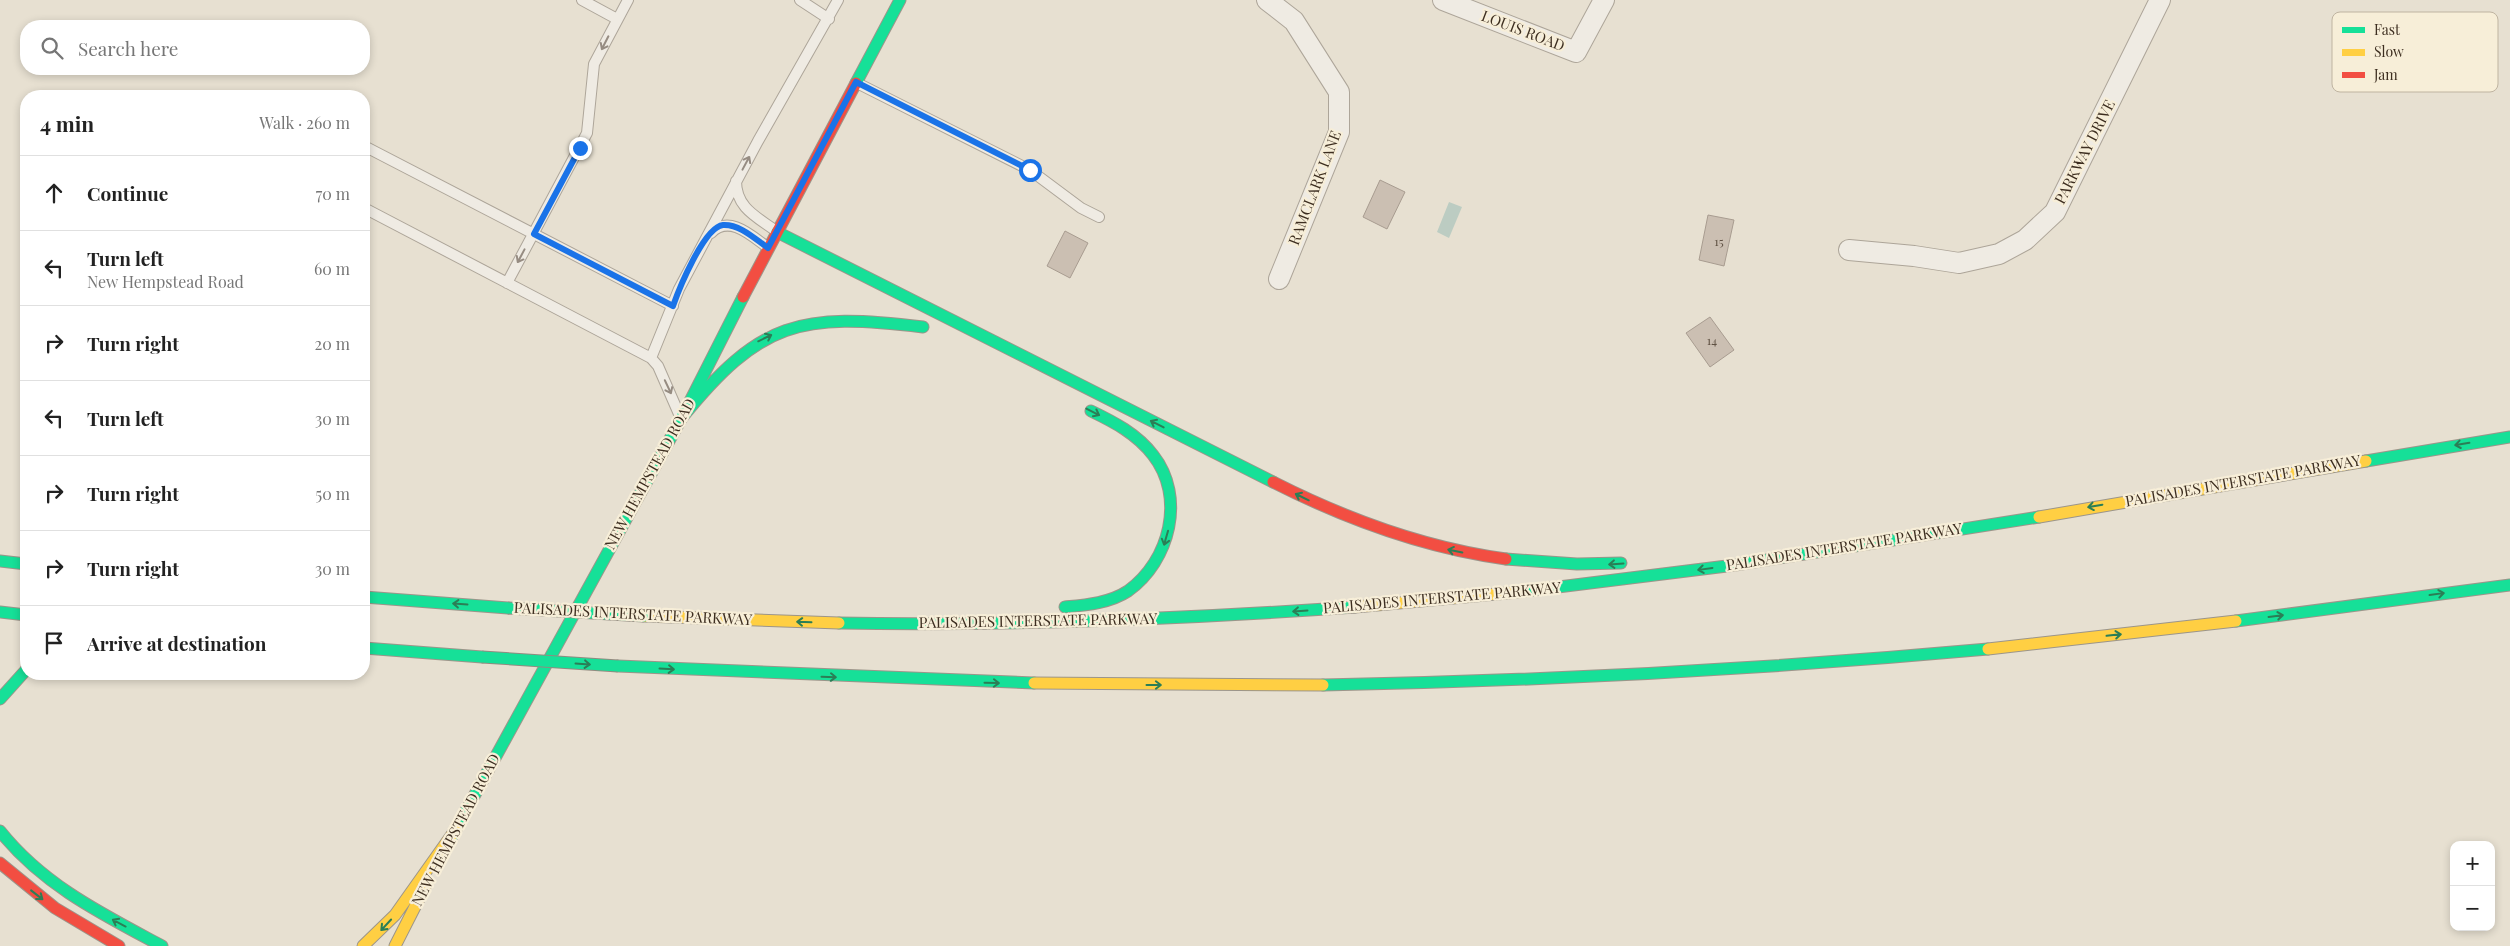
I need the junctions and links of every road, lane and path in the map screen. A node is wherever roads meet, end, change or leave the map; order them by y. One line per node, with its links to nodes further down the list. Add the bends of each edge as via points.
1 (582, 0): 10 (lane)
2 (628, 0): 10 (lane)
3 (800, 0): 11 (lane)
4 (838, 0): 11 (lane)
5 (900, 0): 12 (main road, NEW HEMPSTEAD ROAD)
6 (1267, 0): 22 (street, RAMCLARK LANE, via 1294,21 1339,92 1339,132)
7 (1443, 0): 8 (street, LOUIS ROAD, via 1576,52)
8 (1604, 0)
9 (2160, 0): 21 (street, PARKWAY DRIVE, via 2055,212 2026,240 1999,254 1959,263)
10 (617, 19): 18 (lane, one-way to 18, via 594,64 587,133)
11 (829, 19): 14 (lane, one-way to 11)
12 (856, 82): 16 (lane, via 1030,170 1081,208); 17 (main road, NEW HEMPSTEAD ROAD)
13 (370, 149): 18 (lane)
14 (736, 181): 17 (lane, via 742,206); 19 (lane)
15 (370, 211): 23 (lane)
16 (1099, 217)
17 (777, 232): 20 (main road, NEW HEMPSTEAD ROAD); 33 (main road, one-way to 17, via 1560,566 1513,561 1444,549 1376,528 1289,490)
18 (534, 234): 23 (lane, one-way to 23); 24 (lane)
19 (706, 237): 20 (lane, via 722,225 731,226 748,233); 24 (lane)
20 (772, 250): 28 (main road, NEW HEMPSTEAD ROAD)
21 (1849, 250)
22 (1279, 279)
23 (507, 282): 26 (lane)
24 (673, 306): 26 (lane)
25 (897, 314): 28 (main road, one-way to 25, via 729,363 752,345 777,332 847,319 927,329)
26 (651, 358): 28 (lane, one-way to 28, via 658,366)
27 (1079, 405): 37 (main road, one-way to 37, via 1127,430 1156,458 1167,482 1170,522 1164,548 1135,585 1107,600)
28 (681, 419): 45 (main road, NEW HEMPSTEAD ROAD)
29 (2510, 437): 30 (main road, PALISADES INTERSTATE PARKWAY, one-way to 30)
30 (1840, 549): 31 (main road); 41 (main road, PALISADES INTERSTATE PARKWAY, one-way to 41, via 1614,582 1333,609 1114,621)
31 (1683, 559)
32 (0, 561): 34 (main road)
33 (1634, 562)
34 (20, 563)
35 (2510, 585): 42 (main road, one-way to 35, bridge, via 896,680 1336,685 1563,678 2000,648)
36 (370, 597): 41 (main road, PALISADES INTERSTATE PARKWAY, one-way to 36, bridge, via 644,616)
37 (1055, 608)
38 (1007, 611): 41 (main road)
39 (0, 612): 40 (main road)
40 (20, 614)
41 (824, 623)
42 (370, 649)
43 (20, 676): 44 (main road)
44 (0, 700)
45 (456, 829): 50 (main road, one-way to 50, via 395,915); 51 (main road, NEW HEMPSTEAD ROAD)
46 (0, 831): 49 (main road, one-way to 46, via 66,893 25,860)
47 (0, 863): 48 (main road, one-way to 48, via 55,908)
48 (118, 946)
49 (162, 946)
50 (363, 946)
51 (394, 946)

